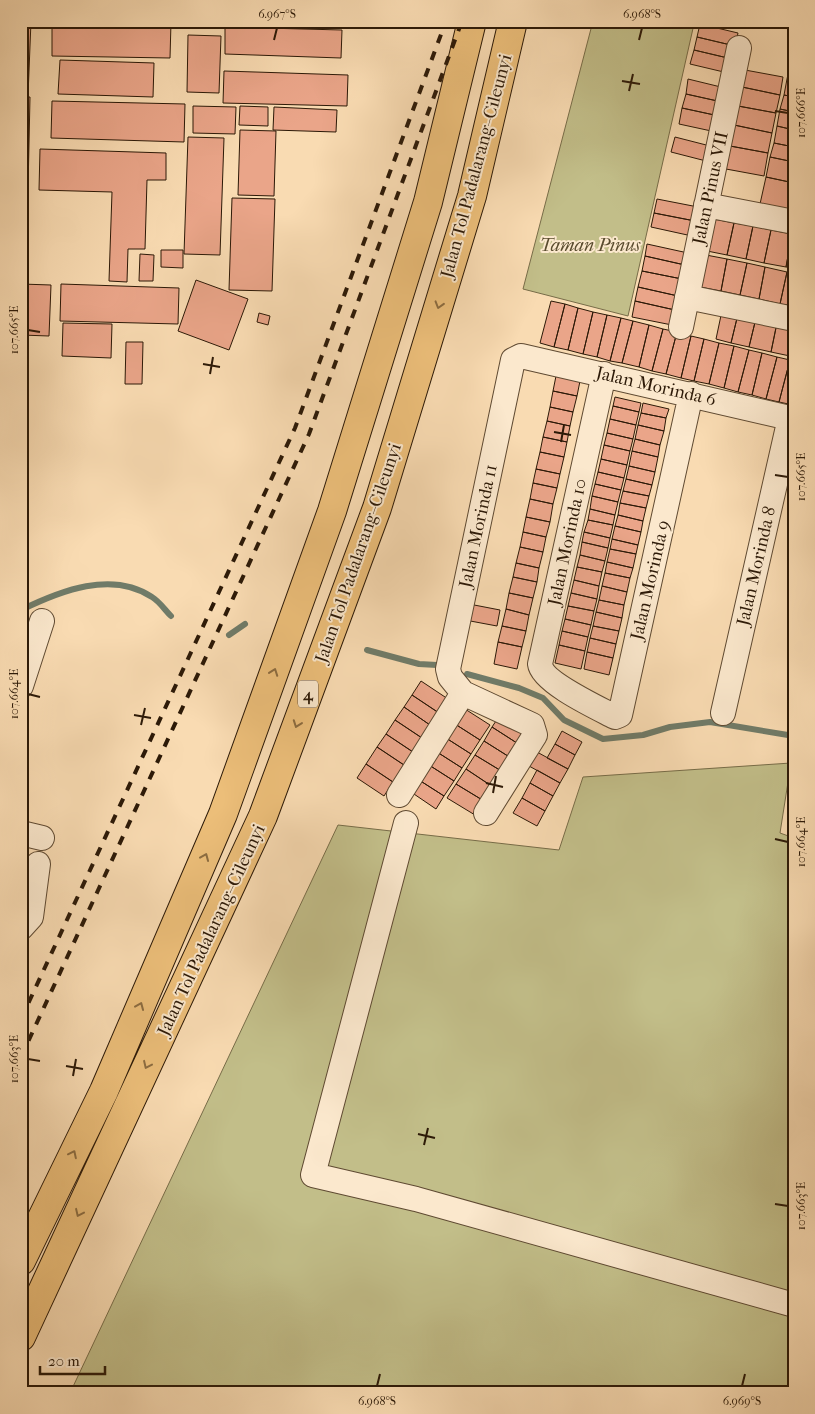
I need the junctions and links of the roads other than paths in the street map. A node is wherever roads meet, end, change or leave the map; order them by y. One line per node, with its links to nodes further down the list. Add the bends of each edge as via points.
1 (472, 21): 23 (highway, Jalan Tol Padalarang–Cileunyi / 4, one-way to 1, via 104,1091 226,805 335,501 428,202)
2 (513, 21): 25 (highway, Jalan Tol Padalarang–Cileunyi / 4, one-way to 25, via 472,196 377,508 263,816)
3 (739, 48): 4 (street, Jalan Pinus VII)
4 (706, 205): 5 (street); 6 (street, Jalan Pinus VII)
5 (794, 222)
6 (687, 297): 7 (street); 8 (street, Jalan Pinus VII)
7 (794, 319)
8 (681, 327)
9 (517, 357): 10 (street, Jalan Morinda 6); 15 (street, Jalan Morinda 11, via 448,669 450,677)
10 (604, 374): 11 (street, Jalan Morinda 6); 16 (street, Jalan Morinda 10, via 540,664 542,671)
11 (691, 394): 12 (street, Jalan Morinda 6); 16 (street, Jalan Morinda 9, via 620,715 614,717)
12 (792, 419): 17 (street, Jalan Morinda 8)
13 (42, 621): 14 (street)
14 (21, 686)
15 (463, 693): 18 (street); 19 (street, via 535,729 535,735)
16 (574, 696)
17 (722, 713)
18 (399, 795)
19 (486, 814)
20 (406, 823): 24 (street, via 312,1174 416,1199)
21 (38, 864): 22 (street, via 31,917)
22 (21, 928)
23 (21, 1261)
24 (794, 1305)
25 (21, 1337)

